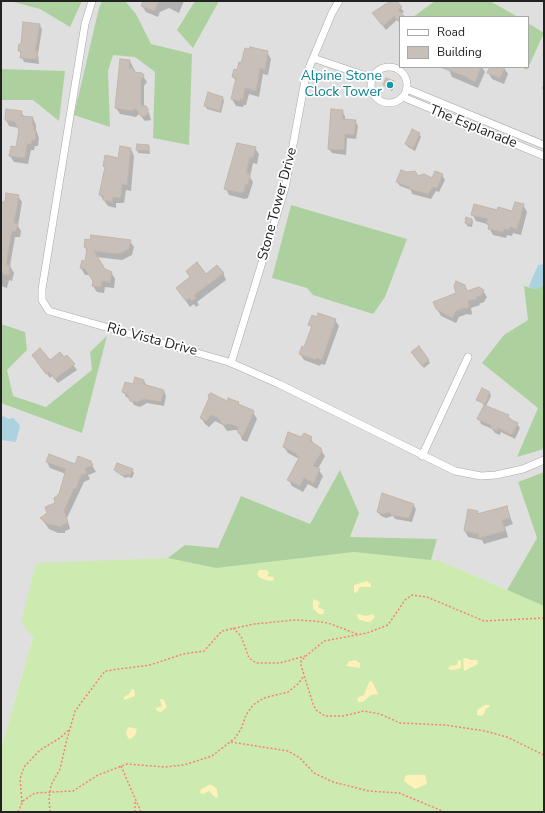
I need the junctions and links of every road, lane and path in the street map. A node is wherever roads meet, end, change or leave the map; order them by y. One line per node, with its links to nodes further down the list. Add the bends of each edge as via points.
1 (92, 1): 12 (street, Rio Vista Drive, via 85,24 42,300 55,314)
2 (339, 1): 3 (street, Stone Tower Drive)
3 (313, 58): 4 (street); 12 (street, Stone Tower Drive, via 301,98 285,188)
4 (372, 78): 5 (street, via 380,69 392,67 405,77); 6 (street, via 371,89 381,102 393,103)
5 (407, 89): 6 (street); 7 (street, The Esplanade)
6 (403, 97): 9 (street, The Esplanade)
7 (531, 140): 8 (street, The Esplanade); 9 (street)
8 (544, 145)
9 (527, 149): 10 (street, The Esplanade)
10 (544, 156)
11 (468, 356): 13 (street)
12 (232, 363): 13 (street, Rio Vista Drive)
13 (422, 456): 14 (street, Rio Vista Drive, via 455,471 481,476 511,473)
14 (544, 460)
15 (544, 618): 17 (path, via 484,621 427,597 412,595 388,625)
16 (233, 628): 17 (path, via 265,622 304,620 328,623 339,629); 18 (path, via 241,636 249,658 256,663 280,663); 20 (path, via 217,634 209,648 204,651 183,654 155,664 105,670 80,704)
17 (360, 634): 18 (path, via 328,640)
18 (306, 656): 19 (path, via 301,665)
19 (304, 676): 21 (path, via 288,692 264,698 253,705); 22 (path, via 316,710 325,716 343,716 364,711 380,714 400,723 445,725 485,731 506,737)
20 (71, 728): 24 (path, via 60,769); 26 (path, via 36,753 24,767 20,779)
21 (231, 742): 23 (path, via 212,756 184,765); 31 (path, via 288,751 326,780 370,792 399,793)
22 (544, 755)
23 (121, 766): 24 (path, via 73,791); 25 (path)
24 (50, 791): 26 (path, via 35,793); 28 (path)
25 (136, 800): 29 (path); 30 (path)
26 (22, 802): 27 (path)
27 (18, 812)
28 (50, 812)
29 (135, 812)
30 (141, 812)
31 (444, 812)

